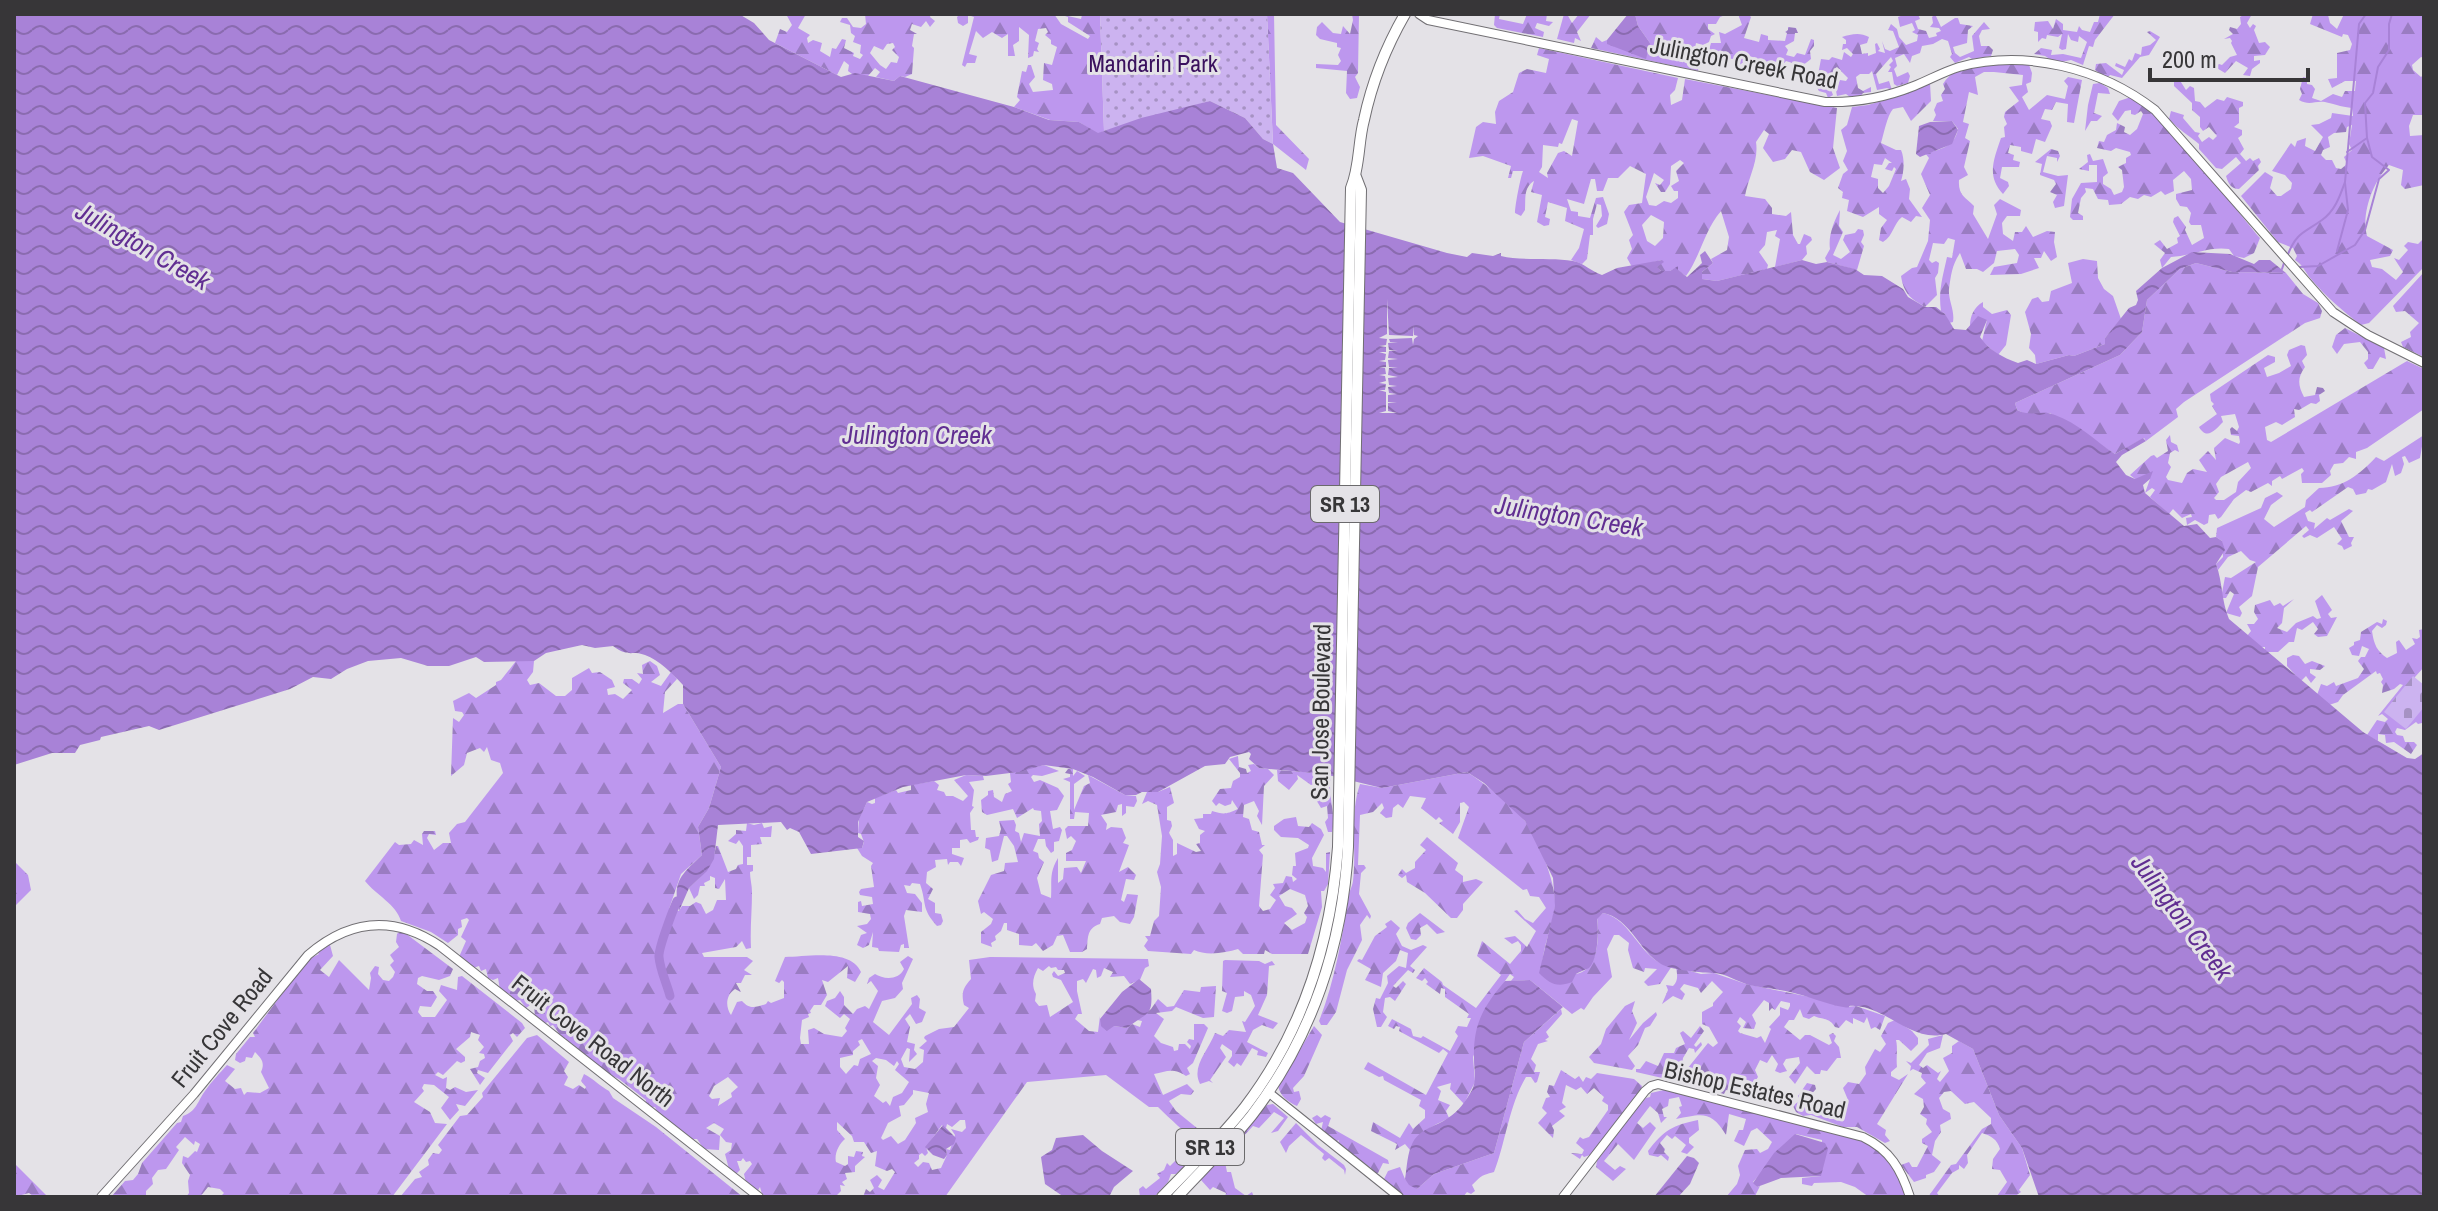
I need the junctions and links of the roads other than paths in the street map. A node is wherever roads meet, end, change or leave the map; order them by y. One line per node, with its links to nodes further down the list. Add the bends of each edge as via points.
1 (1405, 14): 4 (main road, San Jose Boulevard / SR 13, via 1372,89 1351,188 1355,211)
2 (1419, 14): 3 (street, Julington Creek Road, via 1825,102 1881,97 1994,60 2036,62 2090,74 2120,86 2155,110 2343,320)
3 (2424, 363)
4 (1344, 796): 6 (main road, San Jose Boulevard / SR 13, via 1326,932 1313,980); 7 (main road, San Jose Boulevard / SR 13, via 1348,847 1329,963 1306,1024)
5 (396, 926): 10 (street, Fruit Cove Road, via 346,931 308,955); 11 (street, Fruit Cove Road North, via 440,946)
6 (1287, 1039): 7 (main road, via 1266,1085); 8 (main road, San Jose Boulevard / SR 13)
7 (1268, 1092): 9 (main road, San Jose Boulevard / SR 13); 14 (street)
8 (1234, 1121): 9 (main road); 12 (main road, San Jose Boulevard / SR 13)
9 (1225, 1146): 13 (main road, San Jose Boulevard / SR 13)
10 (101, 1197)
11 (759, 1197)
12 (1165, 1197)
13 (1177, 1197)
14 (1399, 1197)
15 (1563, 1197): 16 (street, Bishop Estates Road, via 1645,1091 1658,1084 1863,1137 1891,1157)
16 (1910, 1197)

